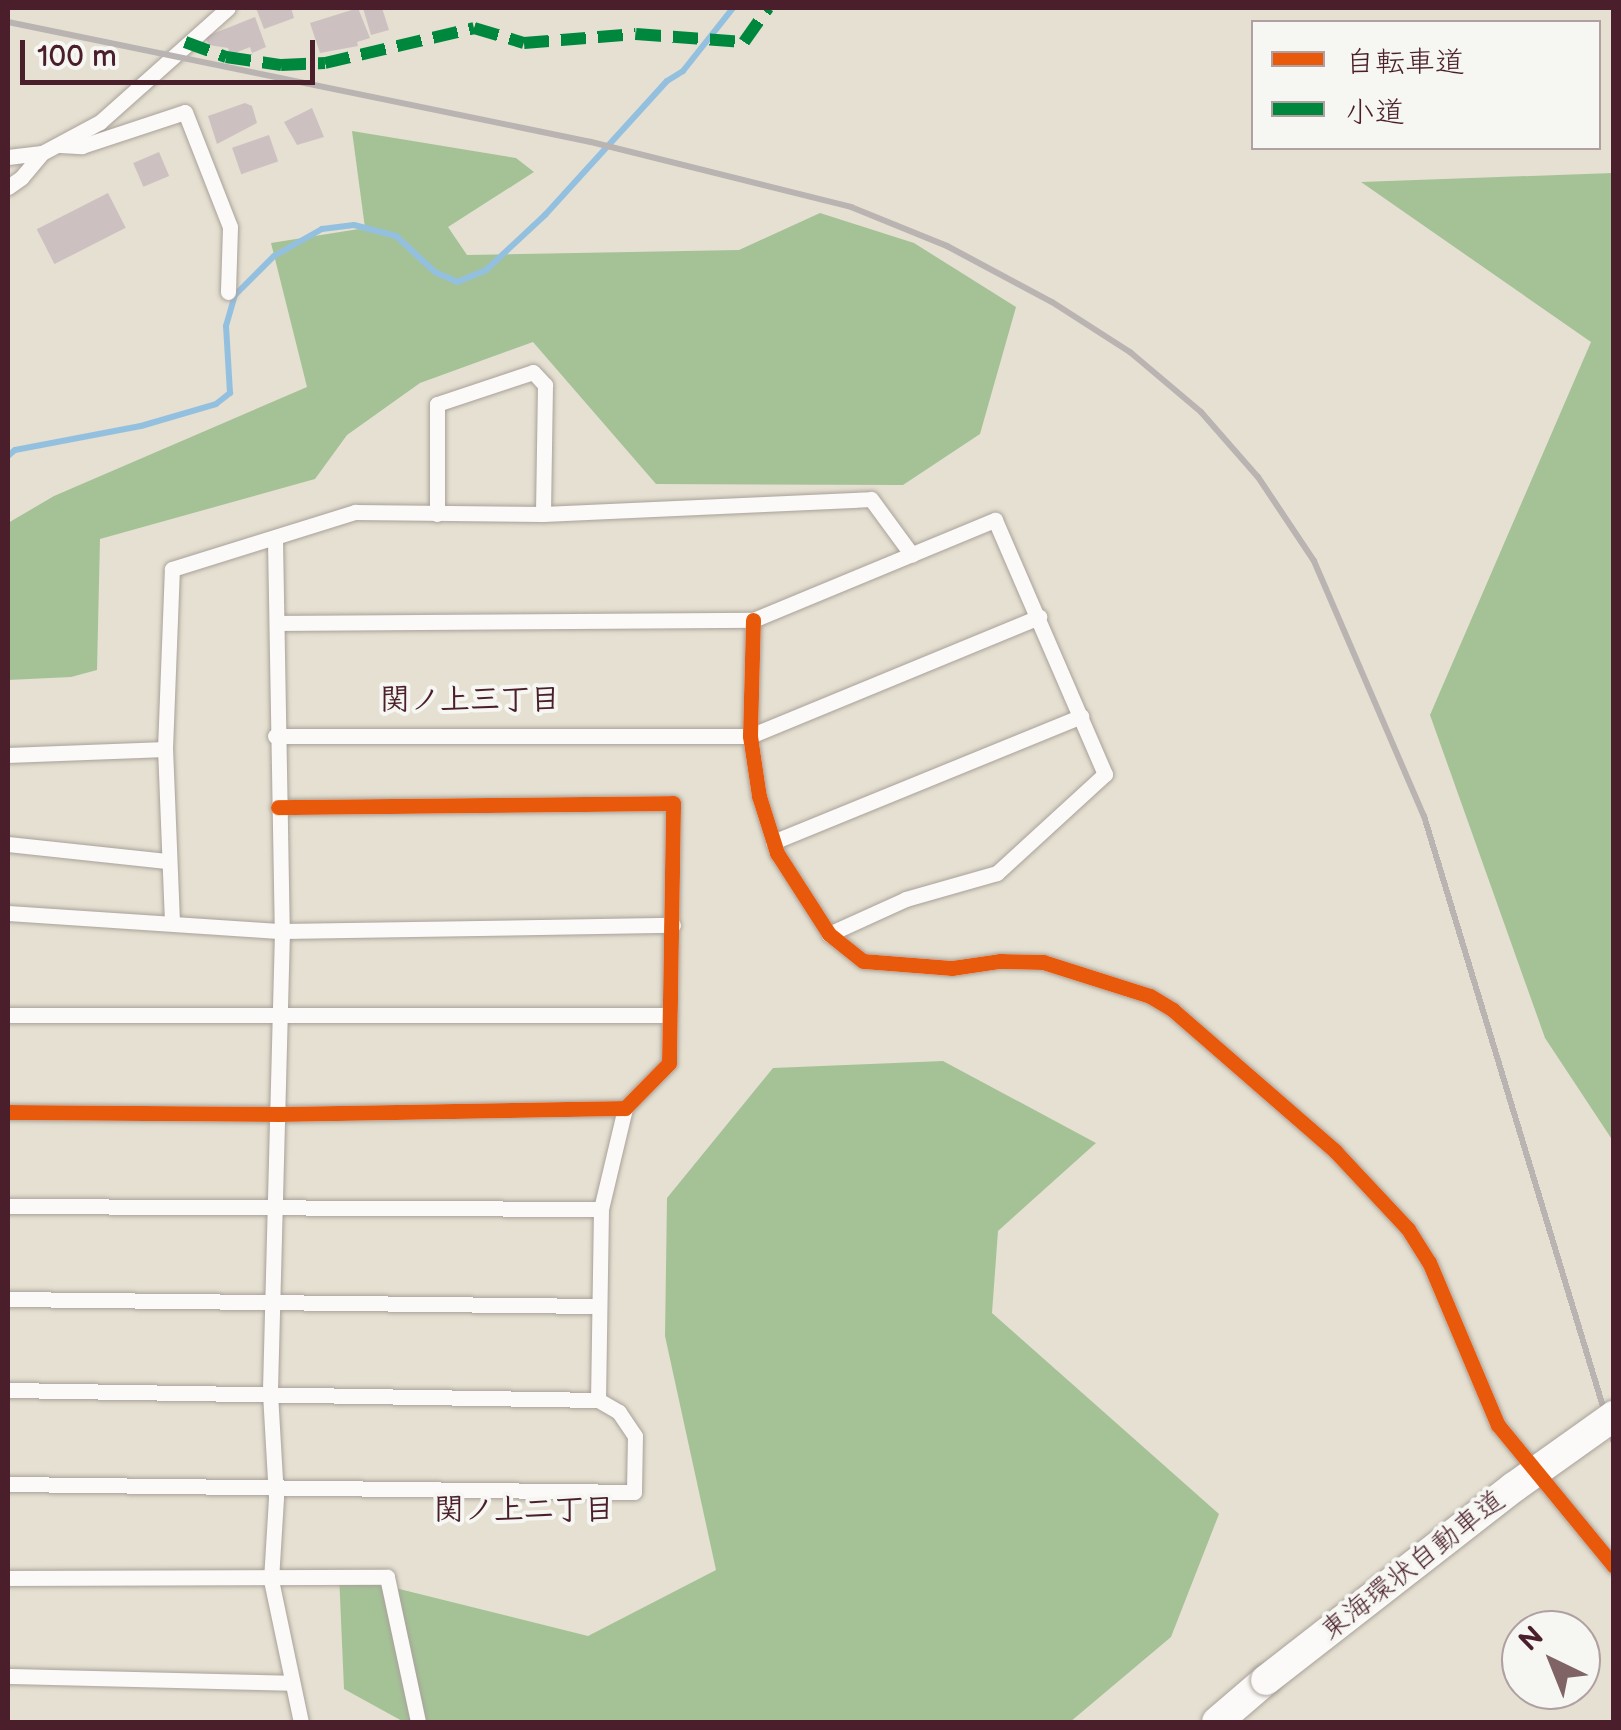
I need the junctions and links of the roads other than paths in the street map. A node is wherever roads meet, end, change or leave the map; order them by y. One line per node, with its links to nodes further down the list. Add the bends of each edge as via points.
1 (228, 8): 2 (street, via 128,101)
2 (60, 145): 3 (street); 6 (street, via 82,146 185,112 230,227)
3 (42, 152): 4 (street); 5 (street)
4 (10, 153)
5 (8, 187)
6 (228, 292)
7 (437, 514): 8 (street); 8 (street, via 437,404 532,372 545,385); 9 (street, via 355,512)
8 (542, 514): 10 (street, via 872,499)
9 (274, 540): 13 (street); 17 (street, via 172,568)
10 (912, 554): 11 (street, via 995,520); 12 (street)
11 (1039, 617): 14 (street); 16 (street)
12 (753, 620): 13 (street); 16 (street)
13 (279, 622): 15 (street)
14 (1081, 716): 20 (street); 27 (street, via 1106,774 996,873 906,899)
15 (275, 736): 16 (street); 19 (street)
16 (750, 736): 20 (street)
17 (165, 748): 18 (street); 22 (street)
18 (8, 755)
19 (278, 806): 25 (street, via 673,803); 26 (street)
20 (773, 842): 27 (street)
21 (8, 844): 22 (street)
22 (166, 861): 24 (street)
23 (8, 913): 24 (street)
24 (172, 922): 26 (street)
25 (673, 925): 26 (street); 29 (street)
26 (282, 931): 30 (street)
27 (829, 934): 46 (street, via 863,961 952,968 1043,962 1174,1010 1336,1151 1408,1229 1429,1262 1498,1425)
28 (8, 1015): 30 (street)
29 (670, 1016): 30 (street); 31 (street, via 669,1063)
30 (281, 1018): 33 (street)
31 (625, 1108): 33 (street); 36 (street)
32 (8, 1112): 33 (street)
33 (280, 1114): 35 (street)
34 (8, 1206): 35 (street)
35 (277, 1207): 36 (street); 38 (street)
36 (601, 1209): 39 (street)
37 (8, 1299): 38 (street)
38 (274, 1305): 39 (street); 41 (street)
39 (597, 1306): 42 (street)
40 (8, 1390): 41 (street)
41 (270, 1393): 42 (street); 45 (street)
42 (598, 1400): 45 (street, via 620,1412 635,1436 634,1492)
43 (1614, 1416): 53 (highway, 東海環状自動車道, bridge)
44 (8, 1484): 45 (street)
45 (275, 1486): 48 (street)
46 (1614, 1566)
47 (8, 1578): 48 (street)
48 (271, 1580): 50 (street); 52 (street, via 387,1578)
49 (8, 1676): 50 (street)
50 (292, 1682): 51 (street)
51 (301, 1722)
52 (418, 1722)
53 (1217, 1722)

